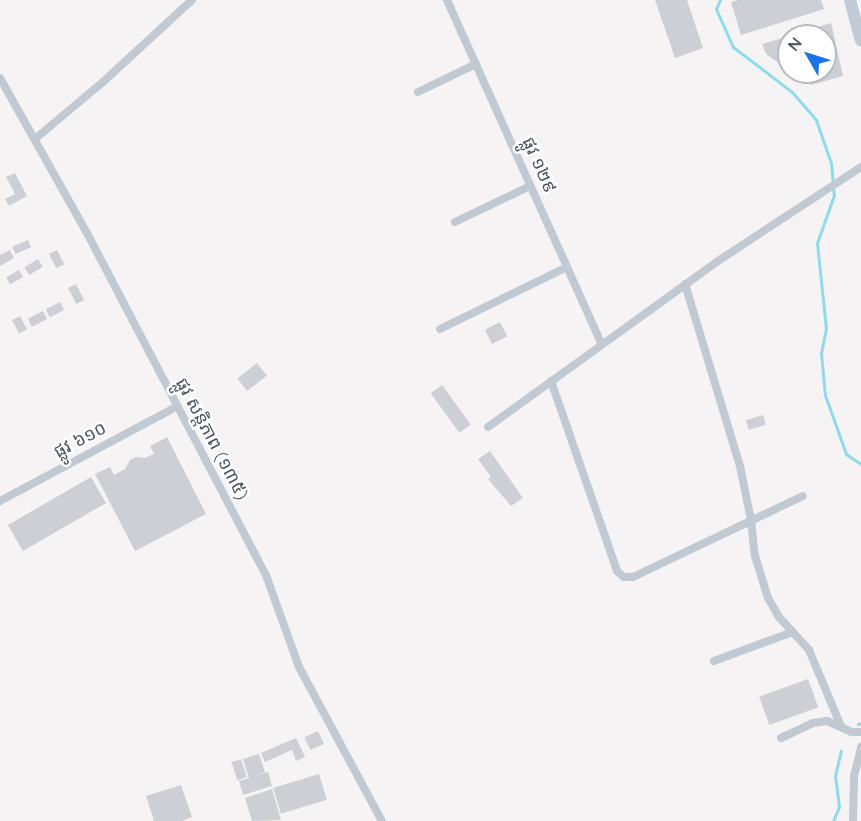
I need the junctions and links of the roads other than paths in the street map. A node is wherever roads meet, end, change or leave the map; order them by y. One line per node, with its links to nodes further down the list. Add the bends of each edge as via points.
1 (192, 0): 8 (street)
2 (447, 0): 5 (street, ផ្លូវ ១២៩)
3 (850, 0): 4 (main road)
4 (861, 41)
5 (476, 64): 7 (street); 10 (street, ផ្លូវ ១២៩)
6 (0, 78): 8 (street, ផ្លូវ សន្តិភាព (១៣៥))
7 (418, 92)
8 (35, 140): 17 (street, ផ្លូវ សន្តិភាព (១៣៥))
9 (861, 167): 13 (street)
10 (531, 186): 11 (street); 12 (street, ផ្លូវ ១២៩)
11 (455, 222)
12 (567, 267): 14 (street); 15 (street, ផ្លូវ ១២៩)
13 (685, 284): 15 (street); 21 (street, via 740,466)
14 (440, 329)
15 (601, 343): 16 (street)
16 (551, 381): 18 (street); 21 (street, via 620,575 633,577)
17 (176, 407): 20 (street, ផ្លូវ ៦១០); 28 (street, ផ្លូវ សន្តិភាព (១៣៥), via 267,578 303,676)
18 (488, 427)
19 (803, 496): 21 (street)
20 (0, 501)
21 (751, 520): 22 (street, via 755,556 768,598)
22 (793, 632): 23 (street); 24 (street, via 809,650)
23 (714, 661)
24 (841, 726): 25 (street); 26 (street, via 827,721 813,723)
25 (861, 732)
26 (781, 738)
27 (861, 747): 29 (street, via 854,776)
28 (381, 821)
29 (853, 821)

